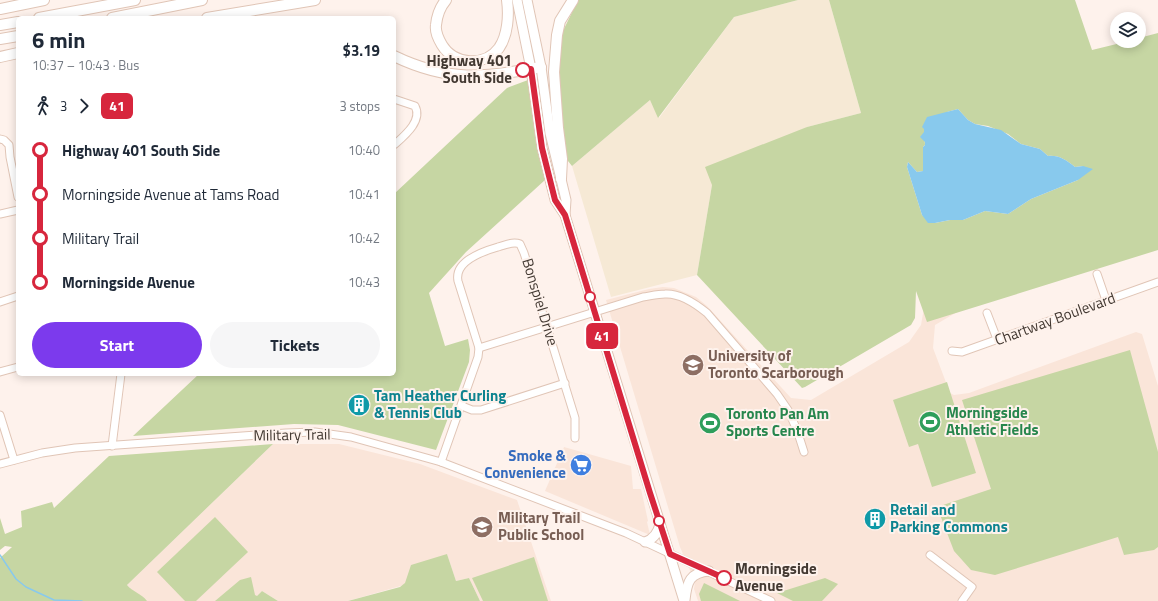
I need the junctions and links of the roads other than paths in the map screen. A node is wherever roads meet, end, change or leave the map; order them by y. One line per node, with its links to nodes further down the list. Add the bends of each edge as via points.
1 (36, 0): 12 (highway)
2 (44, 0): 12 (highway)
3 (135, 0): 15 (highway)
4 (202, 0): 16 (highway)
5 (282, 0): 14 (highway, via 242,8)
6 (315, 0): 14 (highway)
7 (446, 0): 8 (highway, via 436,16 438,38 445,50 452,55 462,61 474,62 484,60 500,47 507,26)
8 (507, 0)
9 (517, 0): 25 (main road)
10 (527, 0): 25 (main road)
11 (573, 0): 29 (highway, via 560,21 554,72 562,159)
12 (12, 6): 13 (highway)
13 (0, 9)
14 (231, 13): 17 (highway)
15 (50, 16)
16 (122, 16)
17 (217, 16)
18 (16, 22): 19 (highway)
19 (0, 25)
20 (16, 36): 21 (highway)
21 (0, 39)
22 (16, 53): 23 (highway)
23 (0, 57)
24 (396, 57): 25 (highway, via 427,70 461,76)
25 (536, 68): 29 (main road); 33 (main road, via 542,148 555,200)
26 (396, 100): 28 (street, via 417,108 413,126)
27 (0, 139): 30 (street, via 9,145)
28 (396, 144)
29 (561, 179): 33 (main road, via 566,200)
30 (16, 187)
31 (16, 210): 32 (street)
32 (0, 214)
33 (565, 215): 39 (main road)
34 (1097, 274): 37 (street)
35 (1158, 282): 37 (street, Chartway Boulevard)
36 (16, 297): 38 (street)
37 (1106, 300): 42 (street, Chartway Boulevard)
38 (0, 302)
39 (595, 313): 41 (street); 53 (street, via 643,297 666,294 695,303 707,313 777,394 788,410); 57 (main road)
40 (987, 313): 42 (street)
41 (547, 327): 43 (street); 43 (street, Bonspiel Drive, via 522,248 516,243 510,244 478,254 458,272 458,281); 48 (street, Bonspiel Drive)
42 (997, 339): 44 (street, Chartway Boulevard, via 962,352)
43 (479, 348): 49 (street, Bonspiel Drive, via 478,362)
44 (952, 350)
45 (16, 368): 46 (street)
46 (0, 372)
47 (121, 376): 52 (street)
48 (564, 383): 49 (street, via 481,410); 51 (street, Bonspiel Drive, via 575,418)
49 (462, 406): 55 (street, Bonspiel Drive)
50 (0, 415): 54 (street)
51 (575, 438)
52 (112, 446): 54 (street, Military Trail, via 75,448); 55 (street, Military Trail, via 315,432 351,437)
53 (804, 452)
54 (14, 460): 56 (street, Military Trail)
55 (441, 462): 58 (street, Military Trail)
56 (0, 464)
57 (660, 524): 58 (main road, via 653,538); 59 (main road)
58 (645, 542): 59 (street, Military Trail)
59 (670, 554): 61 (street, Military Trail); 62 (main road)
60 (930, 555): 64 (street, via 972,587)
61 (709, 571): 62 (main road, via 699,572 691,577); 63 (street, Military Trail)
62 (684, 601)
63 (771, 601)
64 (962, 601)

